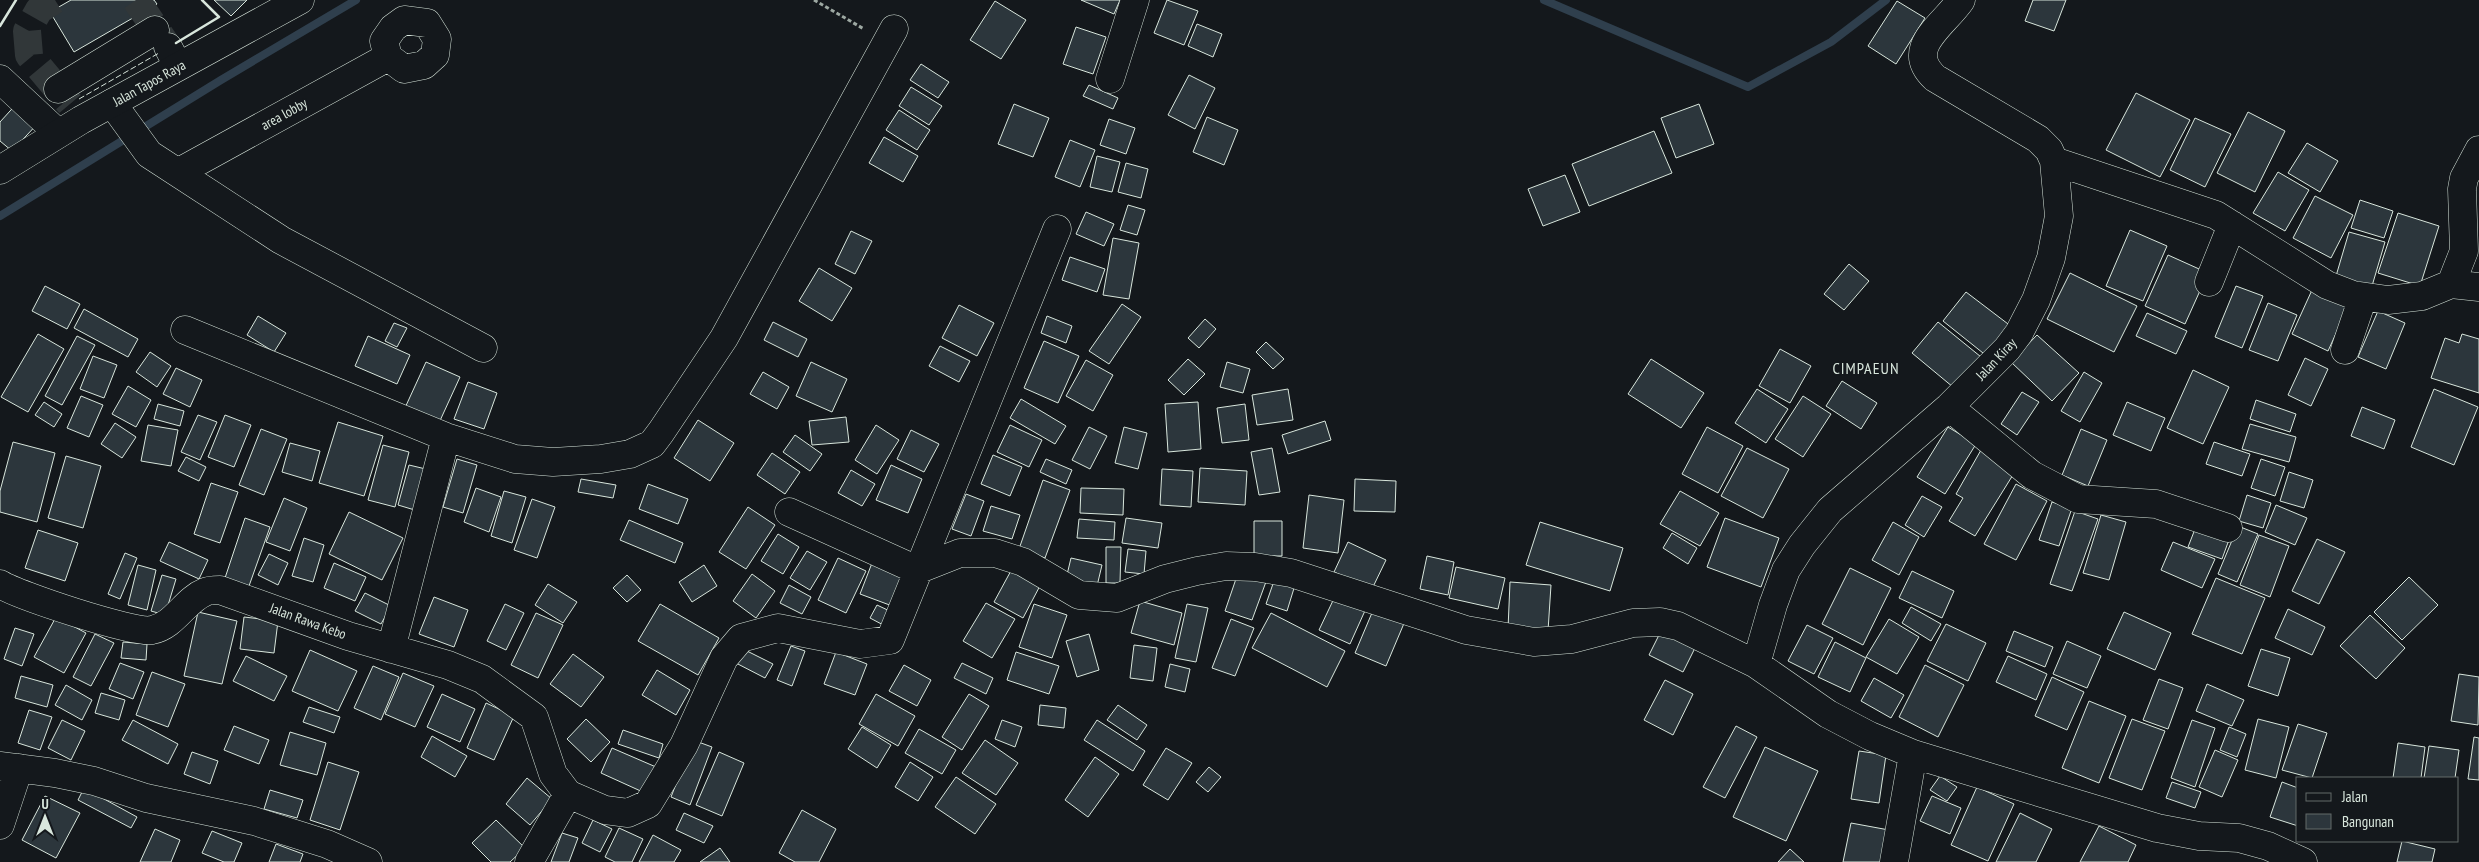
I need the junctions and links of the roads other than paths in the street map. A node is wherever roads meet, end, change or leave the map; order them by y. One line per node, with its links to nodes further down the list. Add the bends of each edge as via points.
1 (300, 0): 5 (street, Jalan Tapos Raya)
2 (1136, 0): 8 (street)
3 (1960, 0): 12 (street, Jalan Kiray, via 1926,42 1921,57 1926,69 1935,78 2038,139 2050,150)
4 (890, 35): 25 (street, via 724,338 652,444 630,454 553,462 515,458)
5 (167, 48): 9 (street, Jalan Tapos Raya); 10 (street)
6 (388, 57): 14 (street, area lobby)
7 (0, 79): 10 (street)
8 (1110, 79)
9 (112, 103): 10 (street, Jalan Tapos Raya); 14 (street, via 149,154)
10 (67, 112): 13 (street, Jalan Tapos Raya)
11 (2479, 150): 18 (street, via 2464,178 2464,251)
12 (2054, 161): 15 (street, via 2200,208); 24 (street, Jalan Kiray, via 2059,216 2054,246 2036,300 2020,333 2007,350)
13 (0, 170)
14 (179, 172): 22 (street, via 281,240)
15 (2232, 225): 17 (street); 20 (street, via 2327,285)
16 (1057, 229): 28 (street)
17 (2209, 282)
18 (2452, 284): 19 (street); 20 (street, via 2422,296 2404,299)
19 (2479, 287)
20 (2363, 297): 23 (street)
21 (184, 330): 25 (street)
22 (483, 348)
23 (2345, 350)
24 (1949, 407): 27 (street, via 2032,475 2078,499 2156,504); 31 (street, Jalan Kiray, via 1830,510 1802,544 1786,570)
25 (446, 437): 30 (street)
26 (790, 512): 28 (street)
27 (2228, 528)
28 (917, 570): 31 (street, via 960,553 995,553 1023,562 1079,594 1117,598 1165,579 1197,571 1226,566 1255,567 1291,573 1466,630 1534,642 1572,639 1633,623 1669,624); 34 (street, via 890,640 860,644 778,628 741,638 724,658 684,745 648,804 628,814 605,810)
29 (0, 584): 30 (street, Jalan Rawa Kebo, via 10,591 124,627 152,630 169,622 205,592 220,590)
30 (390, 649): 34 (street, Jalan Rawa Kebo, via 448,665 482,679 534,717 553,774)
31 (1756, 664): 32 (street, via 1828,714)
32 (1913, 754): 38 (street); 39 (street, via 2157,828 2199,836 2239,838 2268,846)
33 (9, 767): 35 (street); 36 (street, via 94,781 146,798 254,821 327,844)
34 (568, 794): 37 (street)
35 (0, 825)
36 (368, 862)
37 (529, 862)
38 (1894, 862)
39 (2303, 862)

